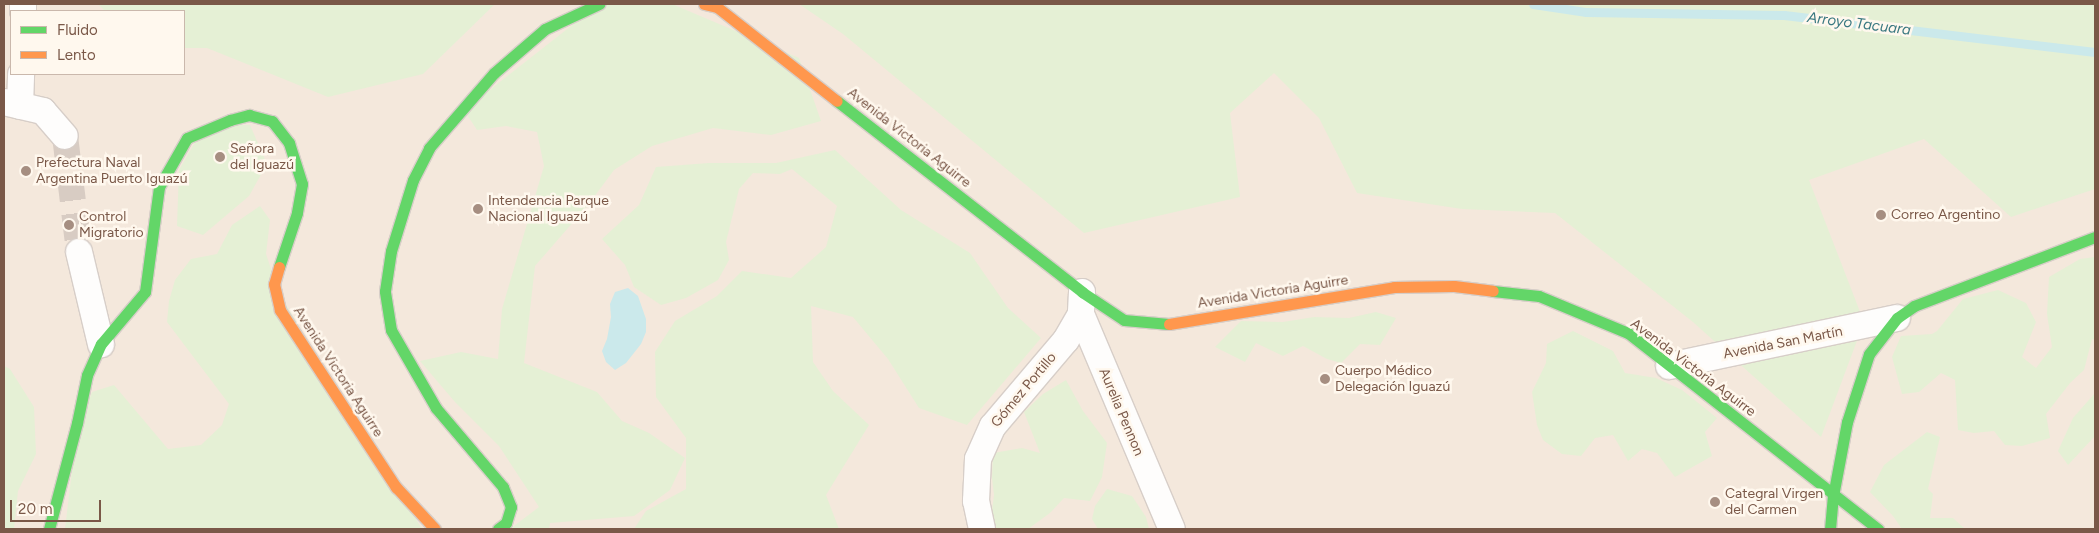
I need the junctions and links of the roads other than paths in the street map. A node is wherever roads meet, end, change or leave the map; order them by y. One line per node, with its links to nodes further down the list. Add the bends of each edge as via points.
1 (599, 4): 15 (main road, via 545,29 494,73 430,148 413,180 391,251 385,292 391,330 436,408 503,487 511,507 506,523)
2 (704, 4): 8 (main road, Avenida Victoria Aguirre, via 717,7)
3 (21, 75): 4 (street)
4 (12, 104): 5 (street, via 42,111)
5 (64, 136)
6 (2095, 237): 9 (main road, Avenida San Martín, via 1914,306)
7 (80, 252): 10 (street)
8 (1081, 303): 11 (main road, Avenida Victoria Aguirre, via 1124,320 1165,325 1394,287 1454,286 1539,296 1628,333); 16 (street, Gómez Portillo, via 1066,340 993,426 978,459 976,501); 17 (street, Aurelia Pennon)
9 (1897, 318): 11 (street, Avenida San Martín); 12 (main road, Avenida San Martín, via 1869,354 1847,422)
10 (101, 344): 13 (main road, Avenida Victoria Aguirre, via 87,375); 14 (main road, Avenida Victoria Aguirre, via 145,292 159,187 187,138 249,115 272,121 289,143 302,184 297,213 274,284 280,310 396,487)
11 (1669, 366): 12 (main road, Avenida Victoria Aguirre)
12 (1833, 496): 18 (main road, Avenida San Martín); 19 (main road, Avenida Victoria Aguirre)
13 (49, 529)
14 (435, 529)
15 (498, 529)
16 (982, 529)
17 (1172, 529)
18 (1830, 529)
19 (1878, 529)

